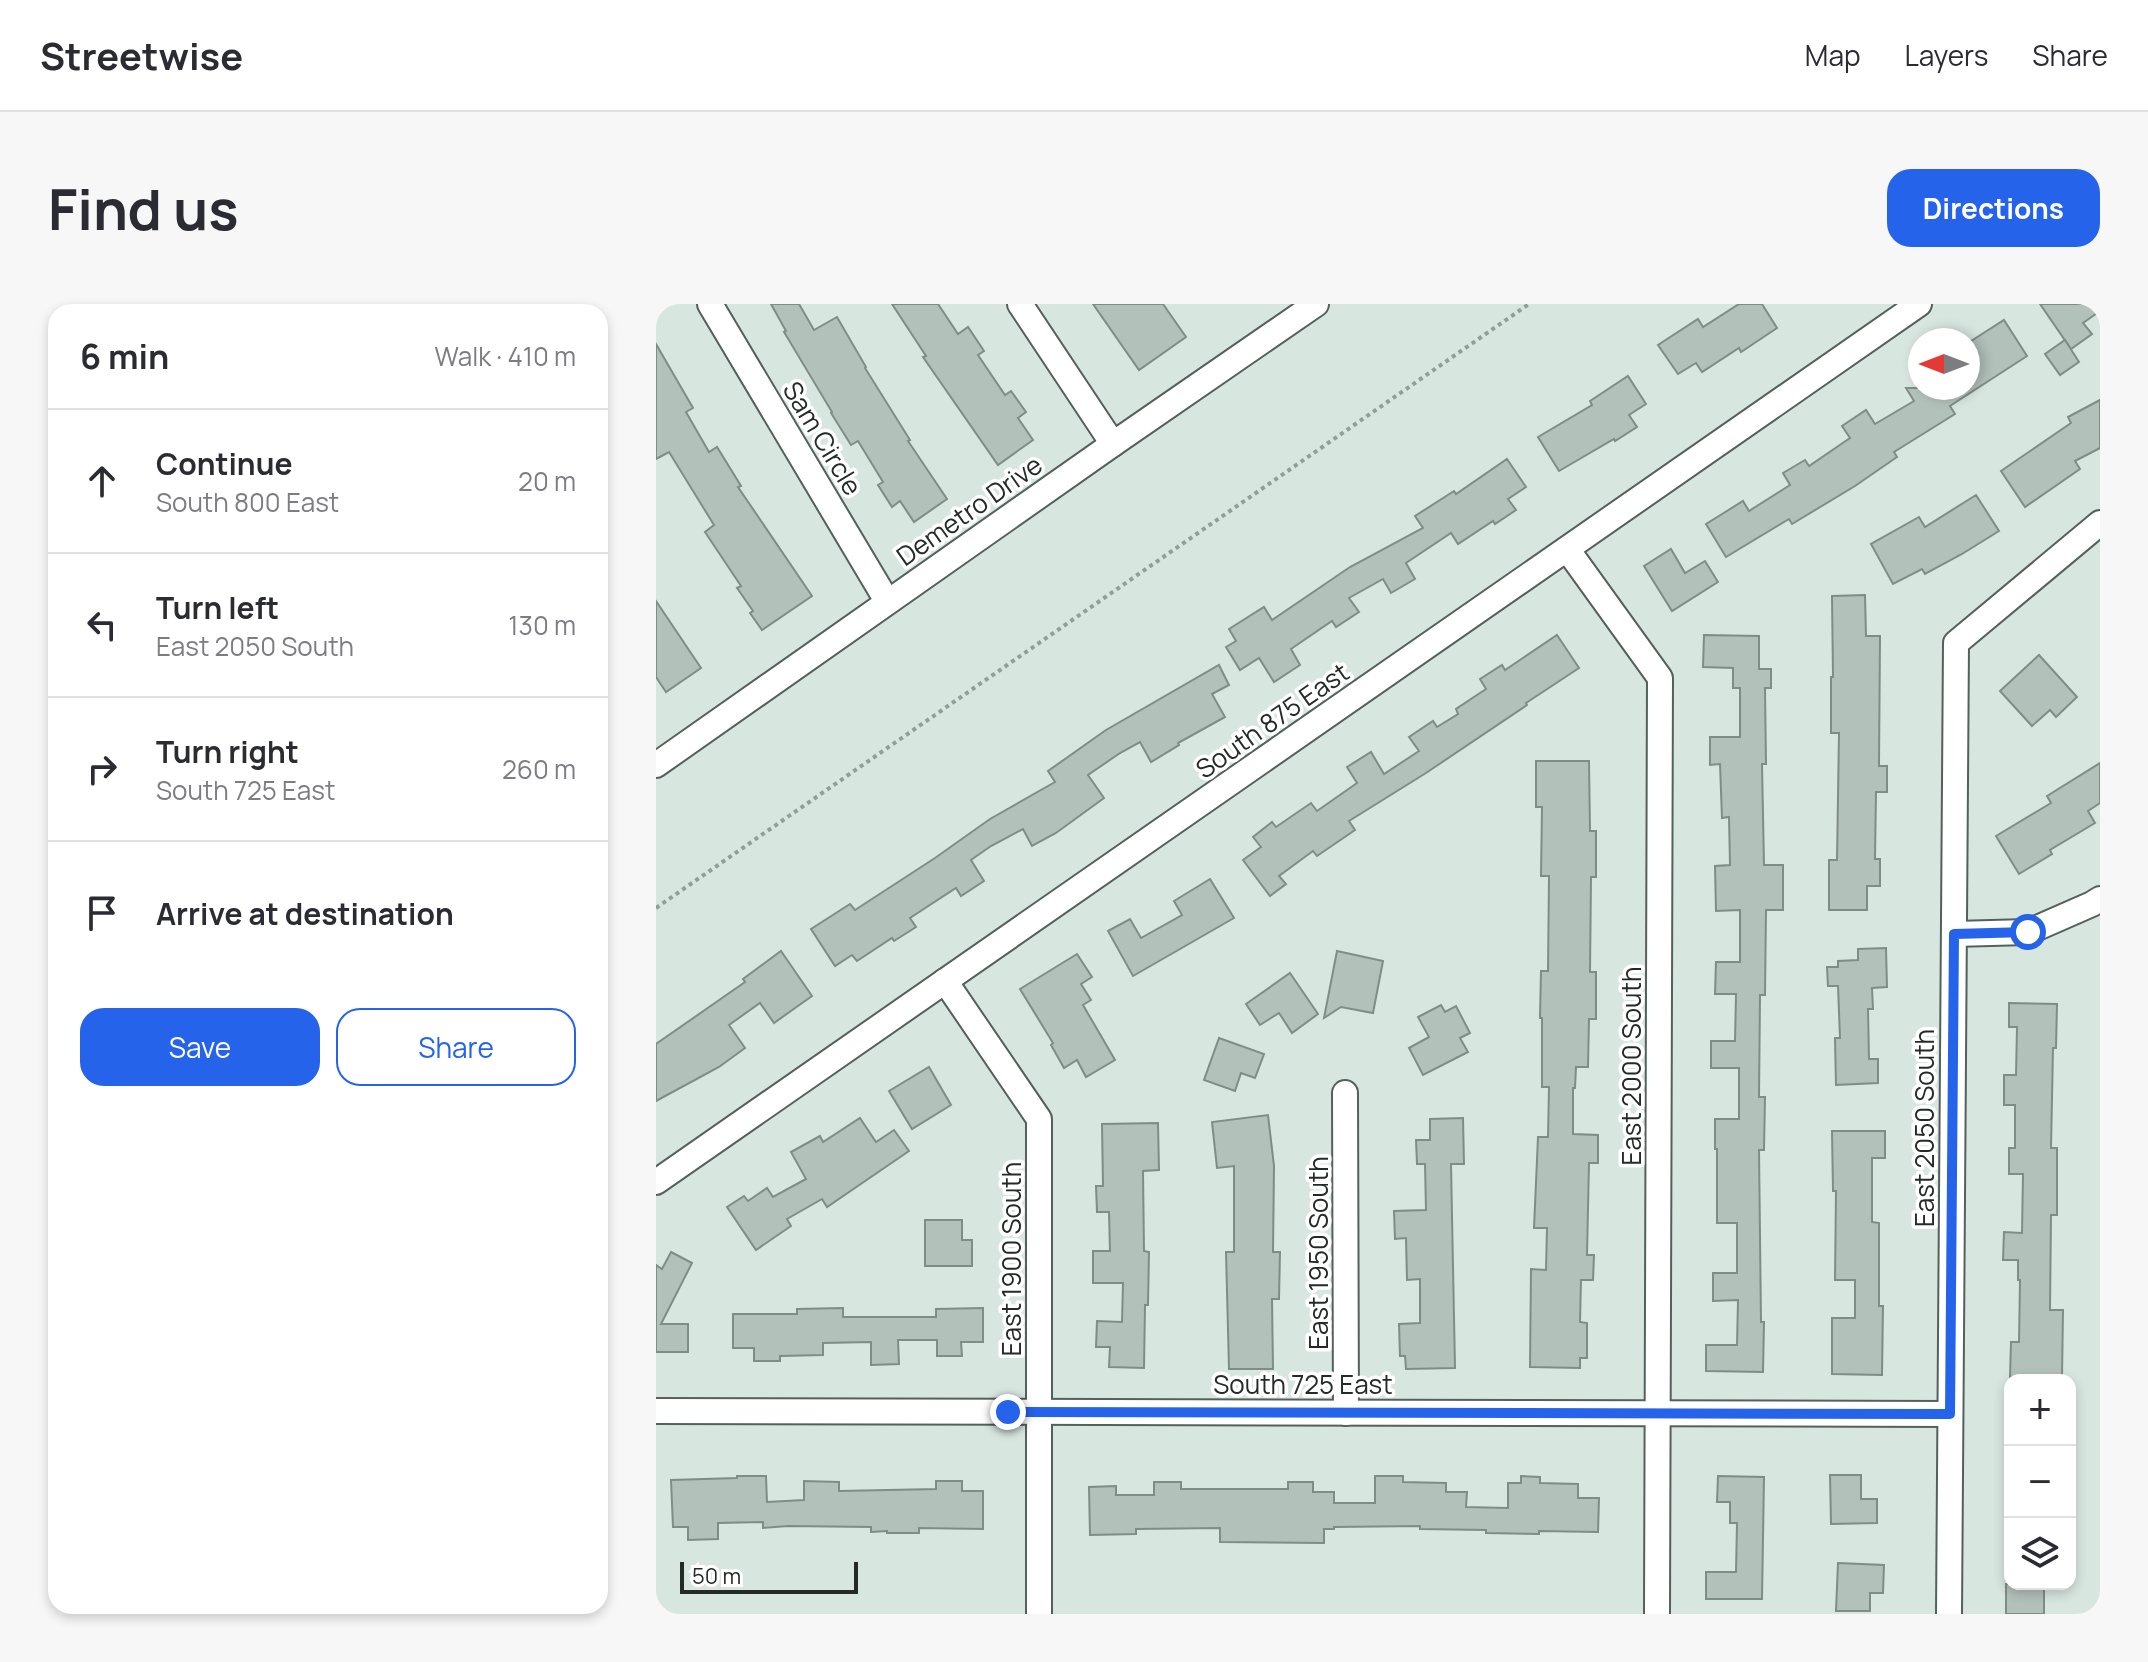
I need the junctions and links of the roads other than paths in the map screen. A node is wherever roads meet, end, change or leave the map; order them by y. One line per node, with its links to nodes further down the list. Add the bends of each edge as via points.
1 (710, 304): 8 (street, Sam Circle)
2 (1020, 304): 5 (street)
3 (1316, 304): 5 (street, Demetro Drive)
4 (1919, 304): 7 (street, South 875 East)
5 (1113, 444): 8 (street, Demetro Drive)
6 (2100, 523): 11 (street, East 2050 South, via 1956,643)
7 (1567, 549): 12 (street, South 875 East); 18 (street, East 2000 South, via 1660,678)
8 (887, 601): 9 (street, Demetro Drive)
9 (656, 765)
10 (2100, 899): 11 (street, via 2028,932)
11 (1954, 934): 19 (street, East 2050 South)
12 (945, 981): 14 (street, South 875 East); 16 (street, East 1900 South, via 1039,1119)
13 (1345, 1093): 17 (street, East 1950 South)
14 (656, 1182)
15 (656, 1411): 16 (street, South 725 East)
16 (1039, 1412): 17 (street, South 725 East); 20 (street, East 1900 South)
17 (1346, 1413): 18 (street, South 725 East)
18 (1658, 1413): 19 (street, South 725 East); 21 (street, East 2000 South)
19 (1950, 1414): 22 (street, East 2050 South)
20 (1039, 1614)
21 (1657, 1614)
22 (1949, 1614)

